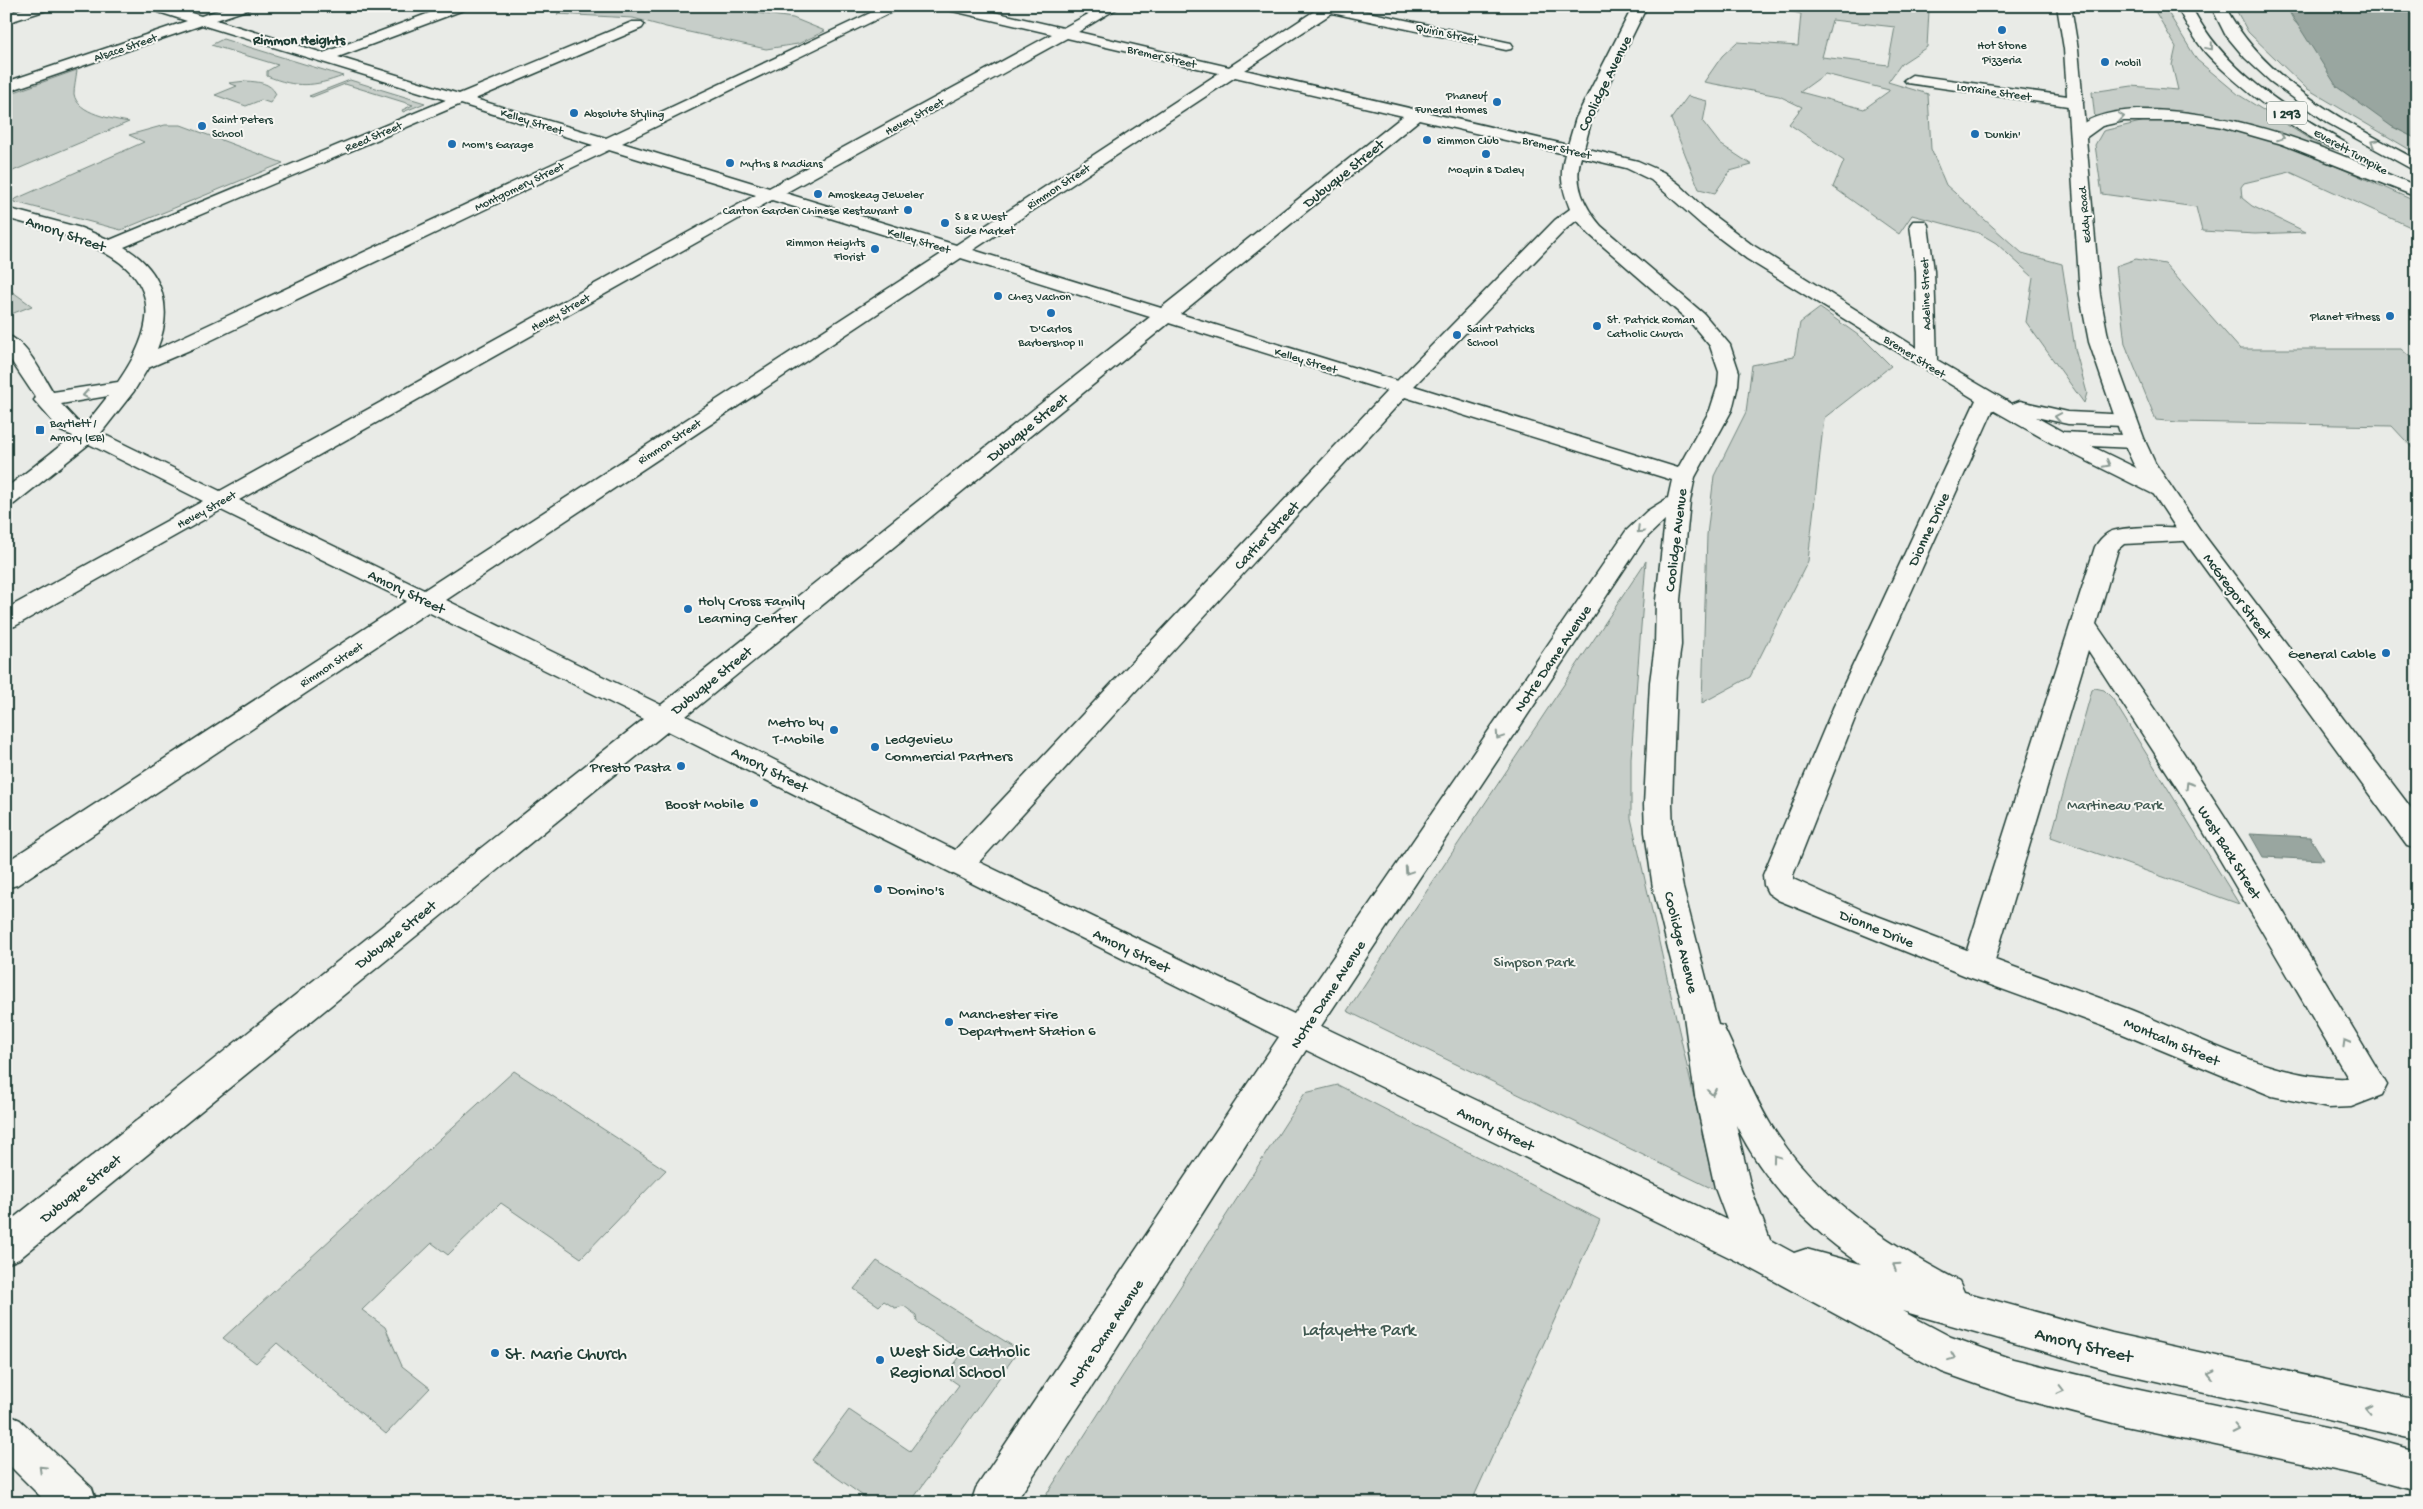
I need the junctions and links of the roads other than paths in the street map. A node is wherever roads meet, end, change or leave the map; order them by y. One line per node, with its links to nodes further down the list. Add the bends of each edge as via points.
1 (46, 6): 13 (main road)
2 (154, 6): 14 (main road, Kelley Street)
3 (244, 6): 14 (main road, Alsace Street)
4 (461, 6): 18 (main road)
5 (897, 6): 26 (main road, Montgomery Street)
6 (949, 6): 16 (main road, Bremer Street)
7 (1114, 6): 16 (main road, Hevey Street)
8 (1640, 6): 27 (main road, Coolidge Avenue, via 1593,98)
9 (2064, 6): 23 (main road, Eddy Road)
10 (2184, 6): 29 (main road, Everett Turnpike / I 293, one-way to 29, via 2191,22 2211,49 2260,93 2334,142)
11 (2218, 6): 28 (main road, Everett Turnpike / I 293, one-way to 11, via 2330,118 2296,94 2246,49)
12 (1331, 7): 17 (main road, Quirin Street); 19 (main road, Rimmon Street)
13 (6, 19)
14 (202, 21): 18 (main road, Kelley Street); 21 (main road, Alsace Street)
15 (637, 25): 22 (main road, Reed Street)
16 (1065, 33): 19 (main road, Bremer Street); 31 (main road, Hevey Street)
17 (1506, 46)
18 (323, 58): 22 (main road, Kelley Street)
19 (1232, 72): 24 (main road, Bremer Street); 36 (main road, Rimmon Street)
20 (1912, 80): 23 (main road, Lorraine Street)
21 (6, 87)
22 (461, 100): 26 (main road, Kelley Street); 35 (main road, Reed Street)
23 (2075, 102): 25 (main road, Eddy Road)
24 (1416, 114): 27 (main road, Bremer Street); 37 (main road, Dubuque Street)
25 (2078, 136): 30 (main road, one-way to 30, via 2096,123 2125,116 2163,114 2206,118 2271,133); 45 (main road, Eddy Road, via 2090,294 2099,342)
26 (607, 144): 31 (main road, Kelley Street); 39 (main road, Montgomery Street)
27 (1574, 151): 32 (main road, Coolidge Avenue, via 1569,170 1571,189); 40 (main road, Bremer Street, via 1657,176 1722,232)
28 (2417, 167)
29 (2417, 187)
30 (2417, 192)
31 (770, 194): 36 (main road, Kelley Street); 52 (main road, Hevey Street)
32 (1579, 210): 42 (main road, Cartier Street, via 1561,224); 49 (main road, Coolidge Avenue, via 1616,249 1697,318 1720,345 1726,359 1728,385 1721,410)
33 (6, 213): 35 (main road, Amory Street, via 62,229)
34 (1919, 225): 40 (main road, Adeline Street, via 1926,271)
35 (108, 247): 39 (main road, Amory Street, via 135,265 154,290 155,324)
36 (956, 252): 37 (main road, Kelley Street); 54 (main road, Rimmon Street)
37 (1165, 317): 42 (main road, Kelley Street); 57 (main road, Dubuque Street)
38 (6, 341): 43 (main road, via 15,348)
39 (142, 363): 41 (main road, Amory Street)
40 (1927, 363): 44 (main road, Bremer Street)
41 (126, 387): 43 (main road, one-way to 43); 47 (main road, Amory Street)
42 (1401, 389): 49 (main road, Kelley Street); 59 (main road, Cartier Street)
43 (45, 400): 47 (main road, via 57,417)
44 (1987, 400): 45 (main road, Bremer Street, one-way to 44, via 2068,418); 46 (main road, Bremer Street); 61 (main road, Dionne Drive, via 1846,708 1778,875 1778,885 1789,892)
45 (2124, 420): 48 (main road, McGregor Street)
46 (2028, 423): 48 (main road, Bremer Street, via 2082,440); 50 (main road, Bremer Street, one-way to 50)
47 (87, 435): 51 (main road); 52 (main road, Amory Street)
48 (2134, 441): 50 (main road, McGregor Street)
49 (1681, 489): 62 (main road, Coolidge Avenue, via 1668,600 1658,805 1668,888); 63 (main road, Notre Dame Avenue, one-way to 63, via 1634,536)
50 (2160, 489): 53 (main road, McGregor Street)
51 (6, 499)
52 (222, 500): 54 (main road, Amory Street); 55 (main road, Hevey Street)
53 (2192, 535): 56 (main road, via 2117,537 2107,547); 58 (main road, McGregor Street)
54 (427, 600): 57 (main road, Amory Street); 60 (main road, Rimmon Street)
55 (6, 620)
56 (2082, 623): 61 (main road); 64 (main road, West Back Street, one-way to 56, via 2267,911 2129,688)
57 (665, 717): 59 (main road, Amory Street); 65 (main road, Dubuque Street)
58 (2417, 838)
59 (959, 865): 63 (main road, Amory Street)
60 (6, 877)
61 (1978, 967): 64 (main road, Montcalm Street, via 2117,1018 2272,1082 2328,1093 2351,1092)
62 (1699, 1009): 66 (main road, Coolidge Avenue, one-way to 66, via 1712,1096 1733,1188); 67 (main road, Coolidge Avenue, one-way to 62, via 1956,1299 1914,1278 1857,1239 1810,1201 1760,1137)
63 (1302, 1032): 66 (main road, Amory Street); 74 (main road, Notre Dame Avenue)
64 (2370, 1086)
65 (6, 1247)
66 (1756, 1252): 67 (main road, Amory Street); 70 (main road, Amory Street, one-way to 70, via 1942,1353 1970,1364 2125,1406)
67 (2051, 1337): 68 (main road, Amory Street, one-way to 67)
68 (2417, 1420)
69 (6, 1434): 73 (main road, one-way to 69)
70 (2354, 1454): 71 (main road, Amory Street); 72 (main road, Amory Street)
71 (2417, 1471)
72 (2417, 1475)
73 (77, 1503)
74 (991, 1503)

